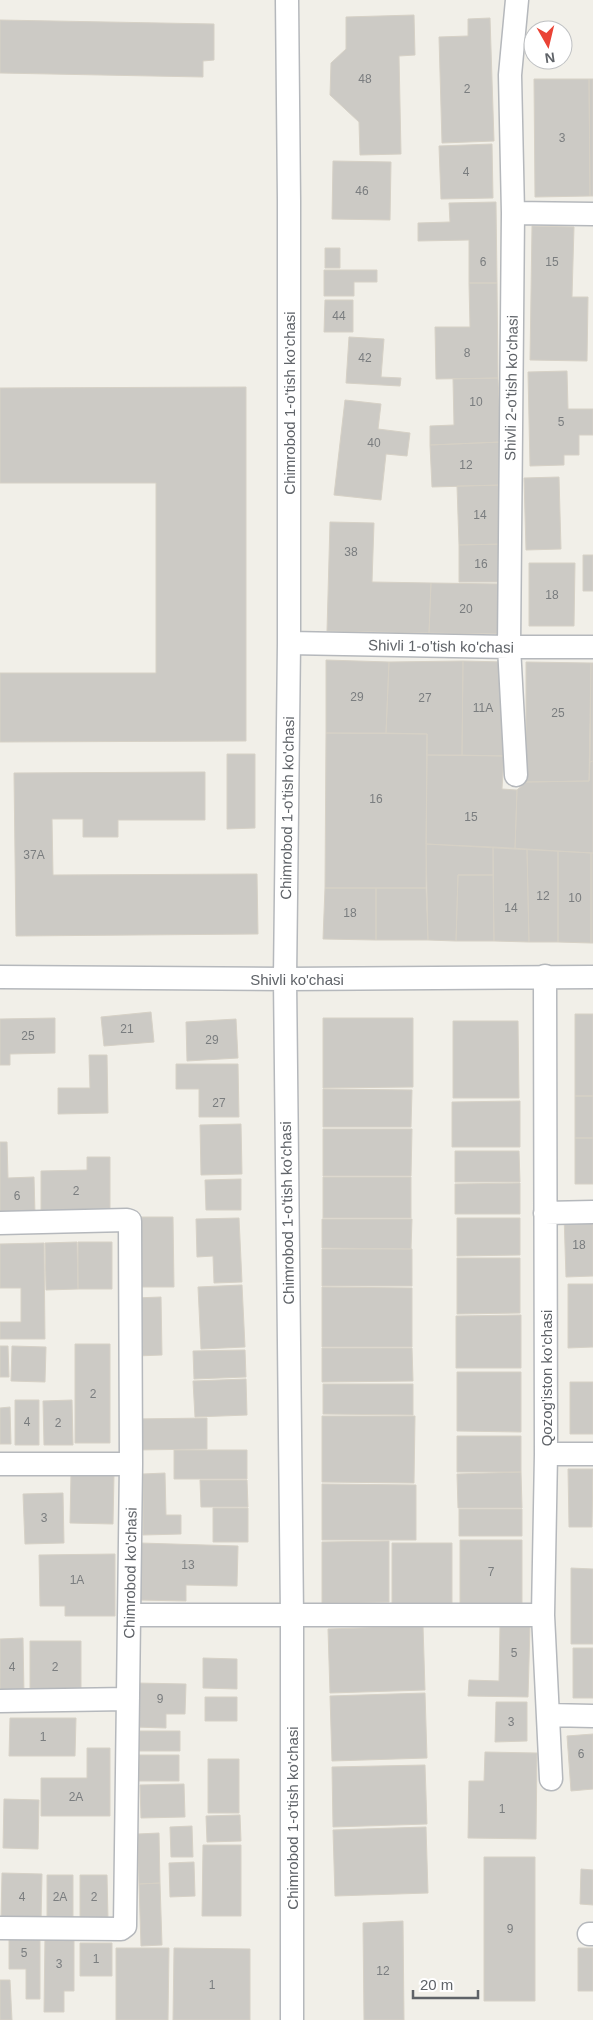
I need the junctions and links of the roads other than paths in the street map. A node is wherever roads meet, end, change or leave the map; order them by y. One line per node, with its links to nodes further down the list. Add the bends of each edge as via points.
1 (287, 0): 5 (street, Chimrobod 1-o'tish ko'chasi)
2 (517, 0): 3 (street, Shivli 2-o'tish ko'chasi, via 510,74)
3 (513, 213): 4 (street); 7 (street, Shivli 2-o'tish ko'chasi)
4 (593, 214)
5 (289, 643): 7 (street, Shivli 1-o'tish ko'chasi); 12 (street, Chimrobod 1-o'tish ko'chasi)
6 (593, 646): 7 (street, Shivli 1-o'tish ko'chasi)
7 (509, 647): 8 (street, Shivli 2-o'tish ko'chasi)
8 (516, 775)
9 (545, 976): 10 (street, Shivli ko'chasi); 12 (street, Shivli ko'chasi); 14 (street, Qozog'iston ko'chasi)
10 (593, 976)
11 (0, 977): 12 (street, Shivli ko'chasi)
12 (285, 979): 22 (street, Chimrobod 1-o'tish ko'chasi)
13 (593, 1212): 14 (street)
14 (545, 1213): 16 (street, Qozog'iston ko'chasi)
15 (0, 1223): 19 (street, Chimrobod ko'chasi, via 129,1220)
16 (546, 1454): 17 (street); 21 (street, Qozog'iston ko'chasi)
17 (593, 1454)
18 (0, 1464): 19 (street)
19 (131, 1464): 20 (street, Chimrobod ko'chasi)
20 (129, 1615): 22 (street); 23 (street, Chimrobod ko'chasi)
21 (543, 1615): 22 (street); 25 (street, Qozog'iston ko'chasi)
22 (292, 1616): 29 (street, Chimrobod 1-o'tish ko'chasi)
23 (128, 1699): 24 (street); 28 (street, Chimrobod ko'chasi, via 125,1926 121,1929)
24 (0, 1701)
25 (548, 1715): 26 (street); 27 (street, Qozog'iston ko'chasi)
26 (593, 1716)
27 (550, 1779)
28 (0, 1928)
29 (292, 2020)

